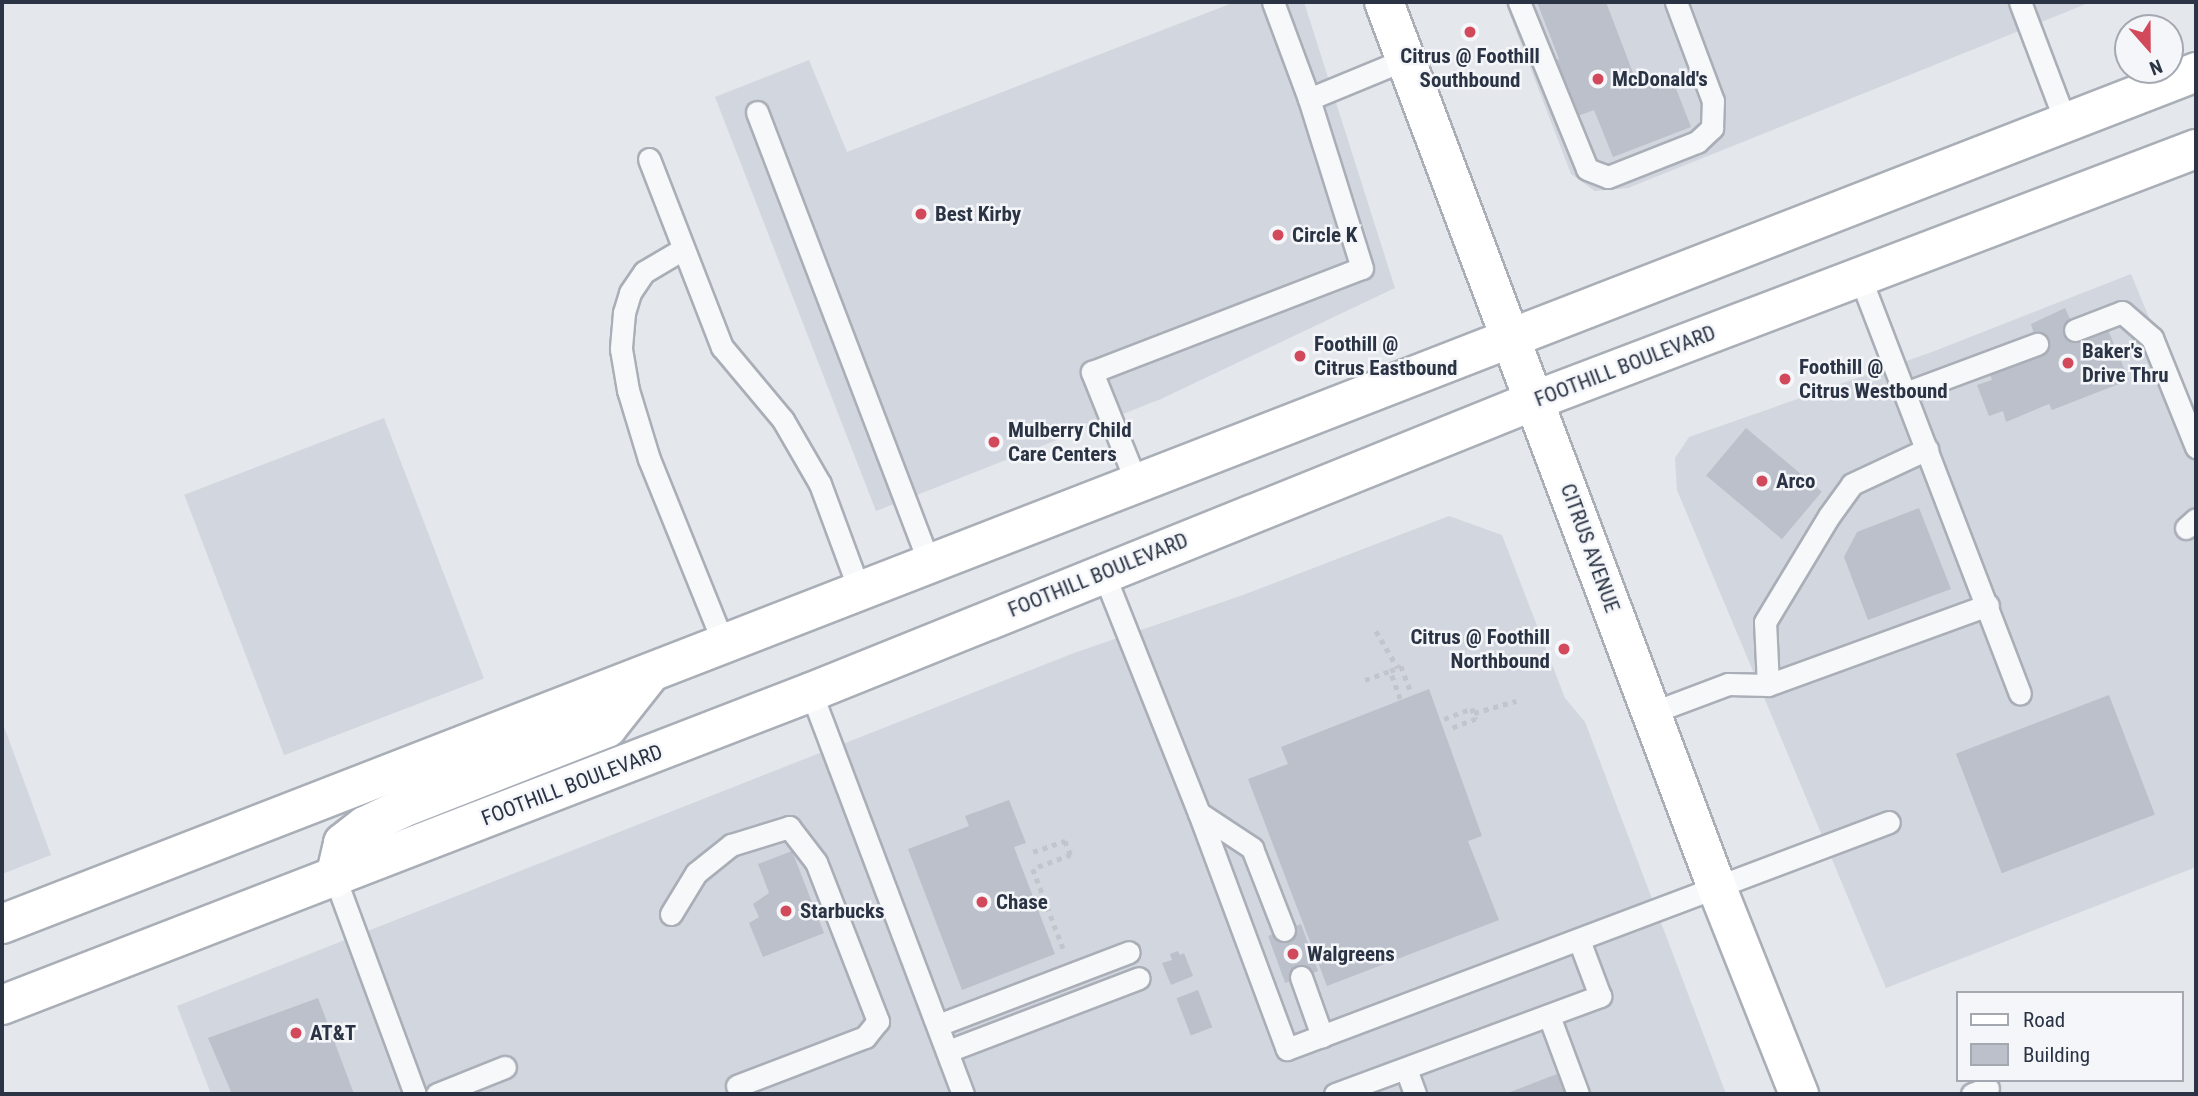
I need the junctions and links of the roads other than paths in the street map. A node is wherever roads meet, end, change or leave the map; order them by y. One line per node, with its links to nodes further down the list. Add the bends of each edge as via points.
1 (1273, 2): 8 (lane)
2 (1384, 2): 6 (main road, CITRUS AVENUE)
3 (1519, 2): 4 (lane, via 1587,169 1608,177 1698,142 1712,128 1713,102)
4 (1676, 2)
5 (2020, 2): 10 (lane)
6 (1406, 59): 8 (lane); 16 (main road, CITRUS AVENUE)
7 (2196, 72): 10 (main road)
8 (1309, 99): 22 (lane, via 1362,268 1092,372)
9 (757, 112): 23 (lane)
10 (2067, 123): 16 (main road)
11 (2196, 149): 14 (main road, FOOTHILL BOULEVARD)
12 (649, 159): 13 (lane)
13 (683, 249): 25 (lane, via 722,347 783,420 820,484); 27 (lane, via 644,272 630,293 621,349 649,459)
14 (1860, 277): 18 (lane); 19 (main road, FOOTHILL BOULEVARD)
15 (2075, 330): 20 (lane, via 2122,312 2152,338)
16 (1513, 339): 19 (main road, CITRUS AVENUE); 22 (main road)
17 (2037, 344): 18 (lane)
18 (1905, 393): 21 (lane)
19 (1536, 400): 24 (main road, FOOTHILL BOULEVARD); 32 (main road, CITRUS AVENUE)
20 (2196, 447)
21 (1927, 449): 26 (lane); 29 (lane, via 1852,484 1829,516 1765,622)
22 (1137, 484): 23 (main road)
23 (930, 565): 25 (main road)
24 (1103, 572): 30 (main road, FOOTHILL BOULEVARD); 33 (lane)
25 (860, 592): 27 (main road)
26 (1988, 605): 29 (lane); 31 (lane)
27 (724, 645): 28 (main road)
28 (650, 674): 35 (main road, via 607,728 403,808 366,827 343,843); 38 (main road)
29 (1768, 685): 32 (lane, via 1728,684)
30 (811, 692): 35 (main road, FOOTHILL BOULEVARD); 46 (lane)
31 (2020, 693)
32 (1651, 713): 36 (main road, CITRUS AVENUE)
33 (1199, 813): 39 (lane, via 1252,848); 47 (lane, via 1287,1049)
34 (1889, 822): 36 (lane)
35 (335, 878): 44 (main road, FOOTHILL BOULEVARD); 52 (lane)
36 (1717, 888): 40 (lane); 58 (main road, CITRUS AVENUE)
37 (671, 914): 51 (lane, via 696,873 730,845 789,827 816,862 878,1021 865,1037)
38 (2, 924)
39 (1284, 930)
40 (1579, 940): 45 (lane, via 1600,996); 47 (lane)
41 (1122, 955): 46 (lane)
42 (1301, 977): 47 (lane)
43 (1139, 978): 48 (lane)
44 (2, 1005)
45 (1549, 1016): 50 (lane); 57 (lane)
46 (938, 1025): 48 (lane)
47 (1322, 1036)
48 (948, 1051): 54 (lane)
49 (505, 1067): 53 (lane)
50 (1406, 1069): 55 (lane); 56 (lane)
51 (737, 1086)
52 (415, 1094)
53 (437, 1094)
54 (963, 1094)
55 (1335, 1094)
56 (1415, 1094)
57 (1578, 1094)
58 (1799, 1094)

